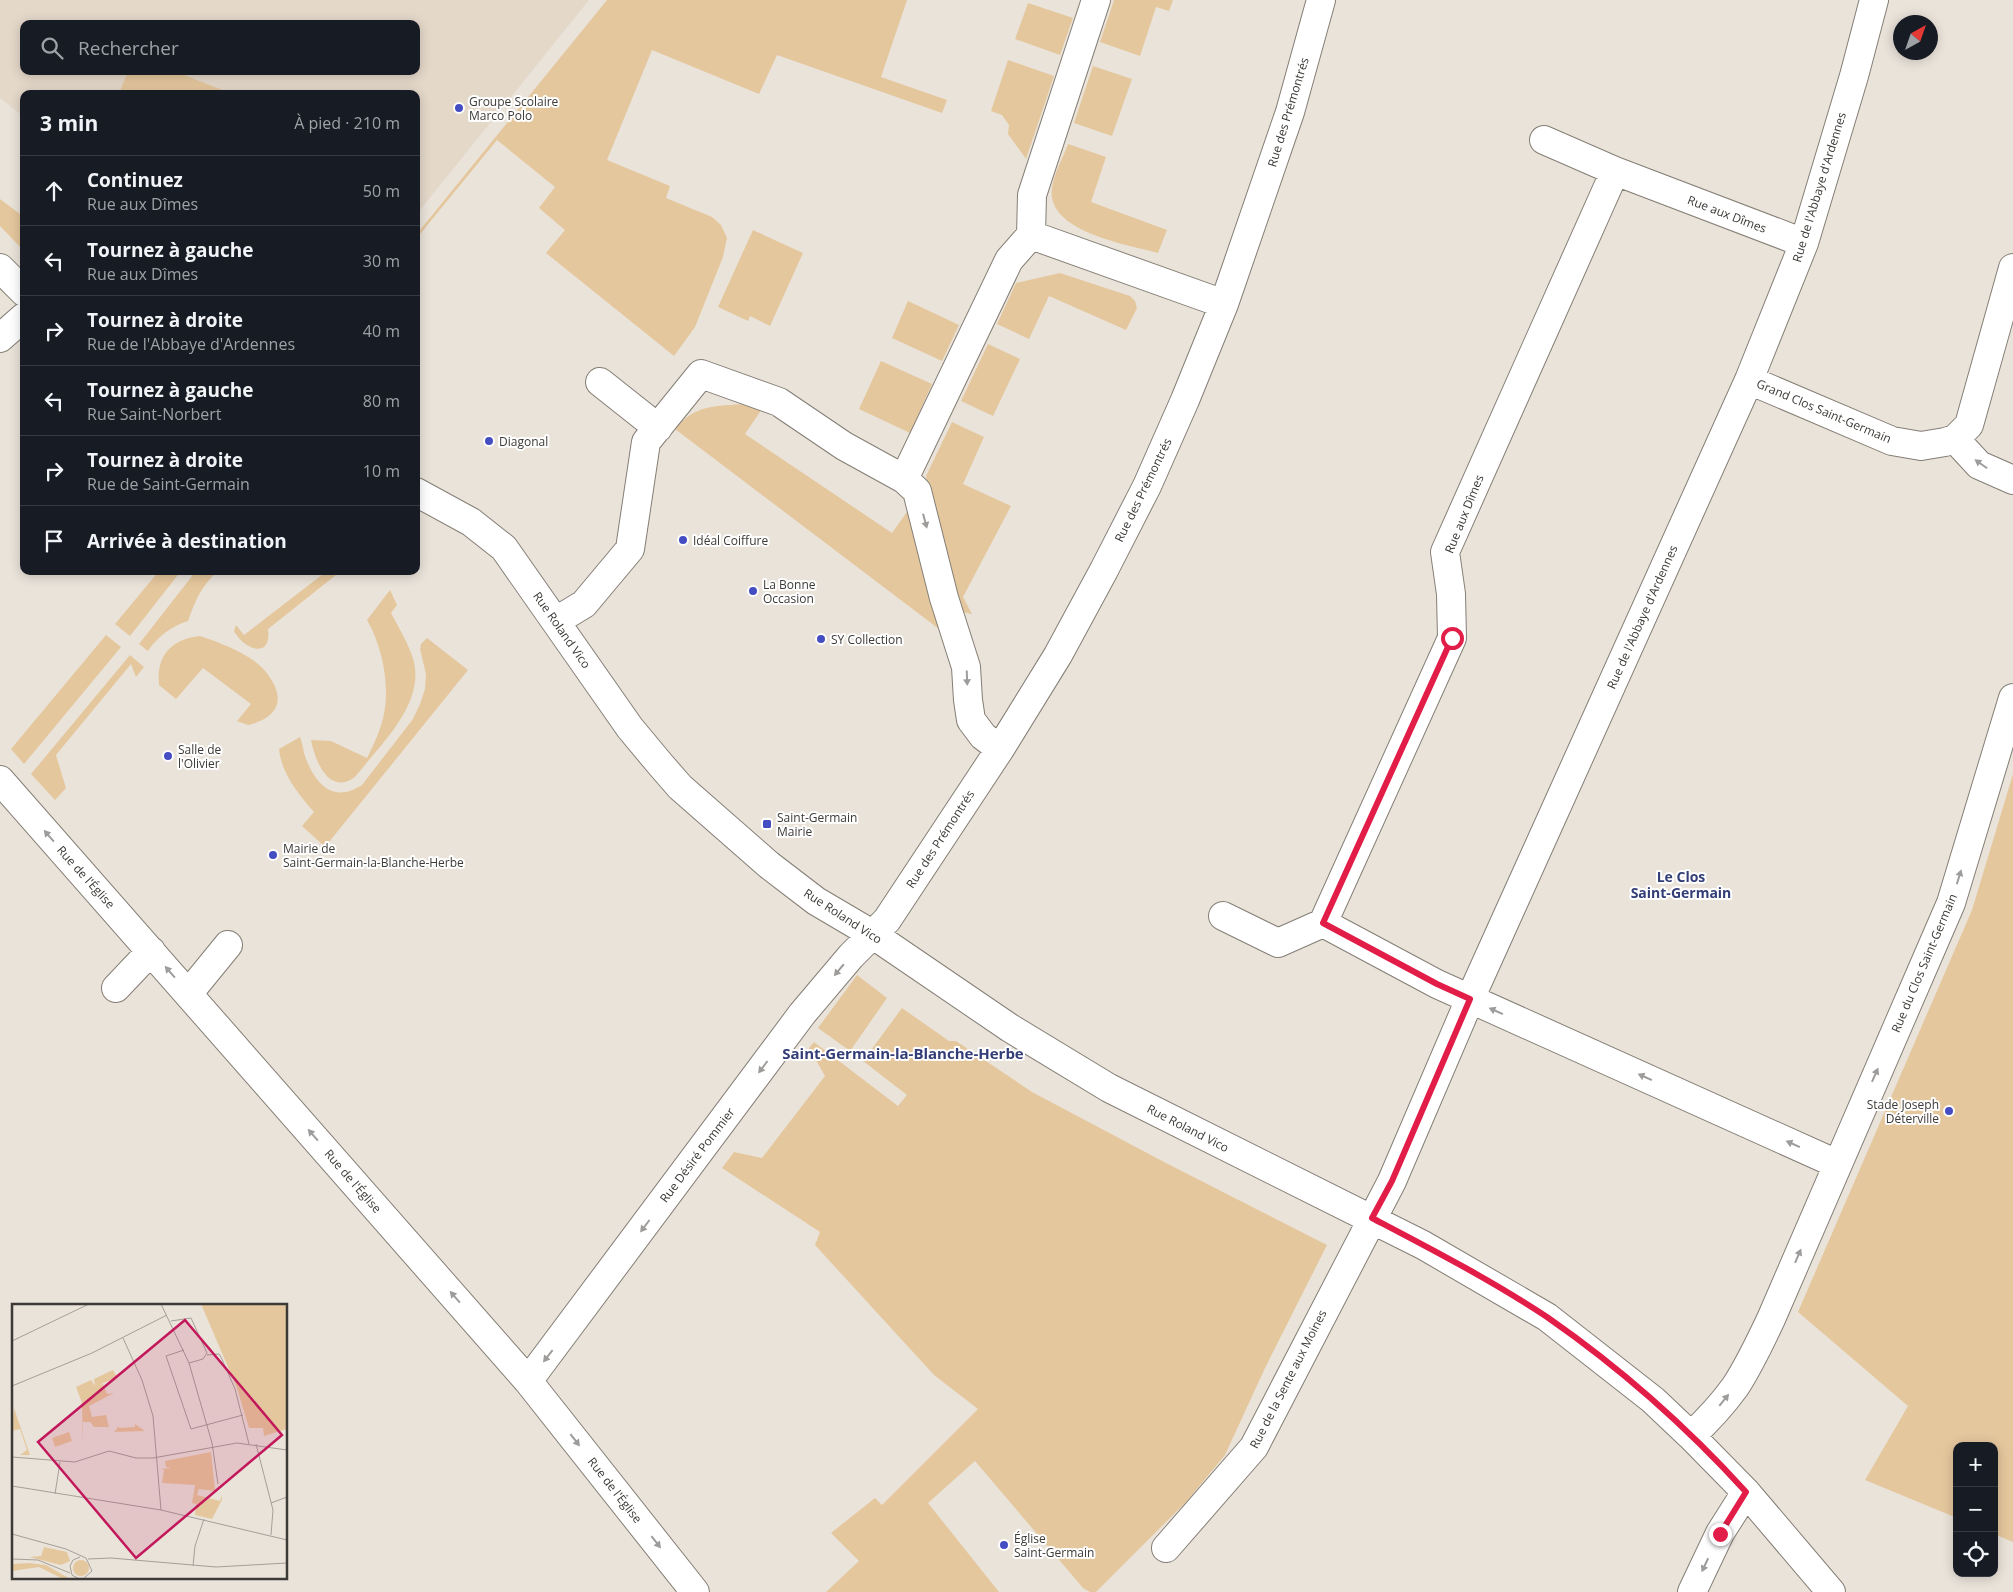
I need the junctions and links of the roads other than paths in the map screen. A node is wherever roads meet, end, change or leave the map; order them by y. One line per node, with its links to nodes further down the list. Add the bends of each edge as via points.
1 (1096, 0): 6 (street, via 1032,195)
2 (1321, 0): 11 (street, Rue des Prémontrés, via 1290,112)
3 (1874, 0): 7 (street, Rue de l'Abbaye d'Ardennes)
4 (1544, 140): 5 (street)
5 (1615, 171): 7 (street, Rue aux Dîmes); 26 (street, Rue aux Dîmes, via 1445,552 1451,594 1452,638)
6 (1031, 235): 11 (street); 18 (street, via 1010,260)
7 (1804, 243): 14 (street, Rue de l'Abbaye d'Ardennes)
8 (0, 268): 10 (street)
9 (2013, 268): 17 (street, via 1969,424)
10 (20, 288)
11 (1224, 304): 23 (street, Rue des Prémontrés, via 1143,494 1058,654)
12 (20, 320): 13 (street)
13 (0, 338)
14 (1749, 380): 17 (street, Grand Clos Saint-Germain, via 1892,441 1921,446); 32 (street, Rue de l'Abbaye d'Ardennes)
15 (600, 382): 16 (street)
16 (658, 428): 18 (street, via 701,374 779,402 844,446); 21 (street, via 646,442 630,549 584,604)
17 (1955, 439): 19 (street, one-way to 17, via 1979,465)
18 (904, 479): 23 (street, one-way to 23, via 917,491 944,598 966,667 971,720 983,736)
19 (2013, 480)
20 (420, 494): 21 (street, Rue Roland Vico, via 471,522 504,548)
21 (556, 622): 27 (street, Rue Roland Vico, via 630,728 680,787 769,865 816,900)
22 (2013, 698): 33 (street, Rue du Clos Saint-Germain, one-way to 22, via 1951,903)
23 (1000, 749): 27 (street, Rue des Prémontrés, via 887,920)
24 (0, 780): 29 (street, Rue de l'Église, one-way to 24)
25 (1223, 916): 26 (street, via 1278,943)
26 (1323, 923): 32 (street)
27 (872, 934): 34 (street, Rue Roland Vico, via 1010,1028 1109,1088); 35 (street, Rue Désiré Pommier, one-way to 35, via 802,1014)
28 (228, 945): 31 (street)
29 (151, 951): 30 (street); 31 (street, Rue de l'Église, one-way to 29)
30 (116, 988)
31 (188, 994): 35 (street, Rue de l'Église, one-way to 31)
32 (1470, 999): 33 (street, one-way to 32); 34 (street, Rue de l'Abbaye d'Ardennes, via 1392,1181)
33 (1837, 1164): 36 (street, Rue du Clos Saint-Germain, one-way to 33, via 1735,1388 1752,1357)
34 (1372, 1218): 36 (street, Rue Roland Vico, via 1456,1263 1547,1318 1653,1400); 38 (street, Rue de la Sente aux Moines, via 1254,1447)
35 (528, 1381): 39 (street, Rue de l'Église, one-way to 39)
36 (1691, 1436): 37 (street, Rue Roland Vico)
37 (1746, 1492): 40 (street, one-way to 40, via 1720,1534); 41 (street, Rue Roland Vico)
38 (1166, 1548)
39 (695, 1592)
40 (1692, 1592)
41 (1832, 1592)

